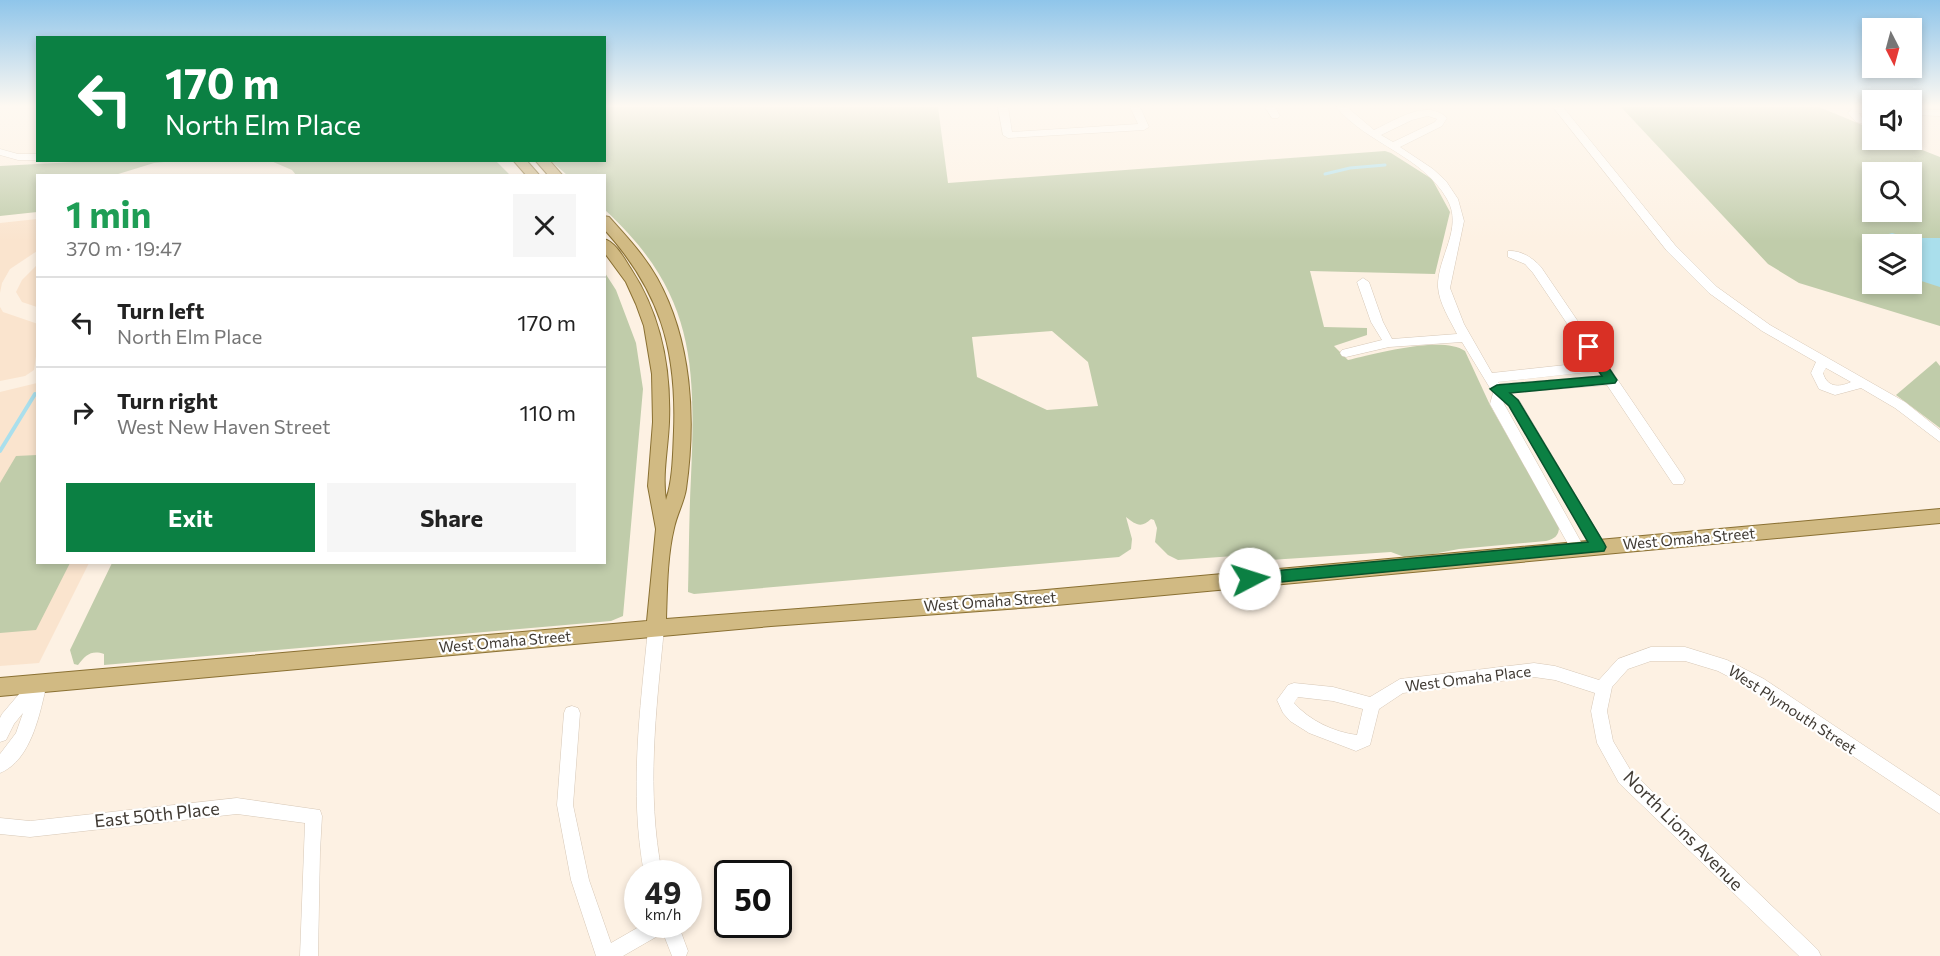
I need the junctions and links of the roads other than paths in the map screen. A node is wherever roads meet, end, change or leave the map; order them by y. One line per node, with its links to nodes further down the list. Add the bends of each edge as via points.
1 (0, 152): 4 (street)
2 (1401, 152): 13 (street, via 1434,174 1456,206 1458,227 1444,292)
3 (1594, 152): 16 (street, via 1690,269 1750,317)
4 (36, 157)
5 (521, 162): 7 (main road)
6 (543, 162): 8 (main road)
7 (532, 174)
8 (555, 174)
9 (606, 221): 25 (main road, via 634,251 658,290 680,360 678,488)
10 (606, 246): 25 (main road, via 633,283 658,350 662,402 656,486)
11 (1512, 254): 17 (street, via 1529,261 1537,270)
12 (1363, 282): 14 (street)
13 (1467, 337): 14 (street); 18 (street)
14 (1389, 343): 15 (street)
15 (1346, 353)
16 (1823, 361): 20 (street); 20 (street, via 1818,378 1826,387 1842,391)
17 (1601, 366): 18 (street); 19 (street)
18 (1489, 378): 21 (street)
19 (1611, 380): 21 (street); 23 (street)
20 (1861, 382): 22 (street, via 1900,405)
21 (1498, 391): 26 (street, via 1514,403); 27 (street, via 1496,404)
22 (1940, 437)
23 (1678, 480)
24 (1940, 516): 26 (main road, West Omaha Street)
25 (664, 530): 28 (main road)
26 (1599, 547): 27 (main road, West Omaha Street)
27 (1578, 549): 28 (main road, West Omaha Street)
28 (656, 629): 29 (main road, West Omaha Street); 38 (street, via 644,780)
29 (39, 683): 30 (main road, West Omaha Street); 34 (street, via 8,719); 35 (street, via 23,733)
30 (0, 687)
31 (1604, 687): 32 (street, West Omaha Place, via 1534,670 1400,686); 36 (street, West Plymouth Street, via 1623,664 1651,654 1685,654 1722,665 1758,684); 44 (street, North Lions Avenue, via 1599,711 1605,743 1625,777)
32 (1372, 705): 32 (street, via 1364,740 1356,743 1300,721 1290,713 1285,700 1294,690 1308,690)
33 (572, 713): 43 (street, via 565,805 580,880)
34 (0, 735)
35 (0, 765)
36 (1940, 806)
37 (0, 826): 42 (street, East 50th Place, via 30,829 237,806 314,816)
38 (651, 860)
39 (638, 938): 43 (street)
40 (674, 938): 41 (street)
41 (679, 951)
42 (309, 956)
43 (606, 956)
44 (1812, 956)

